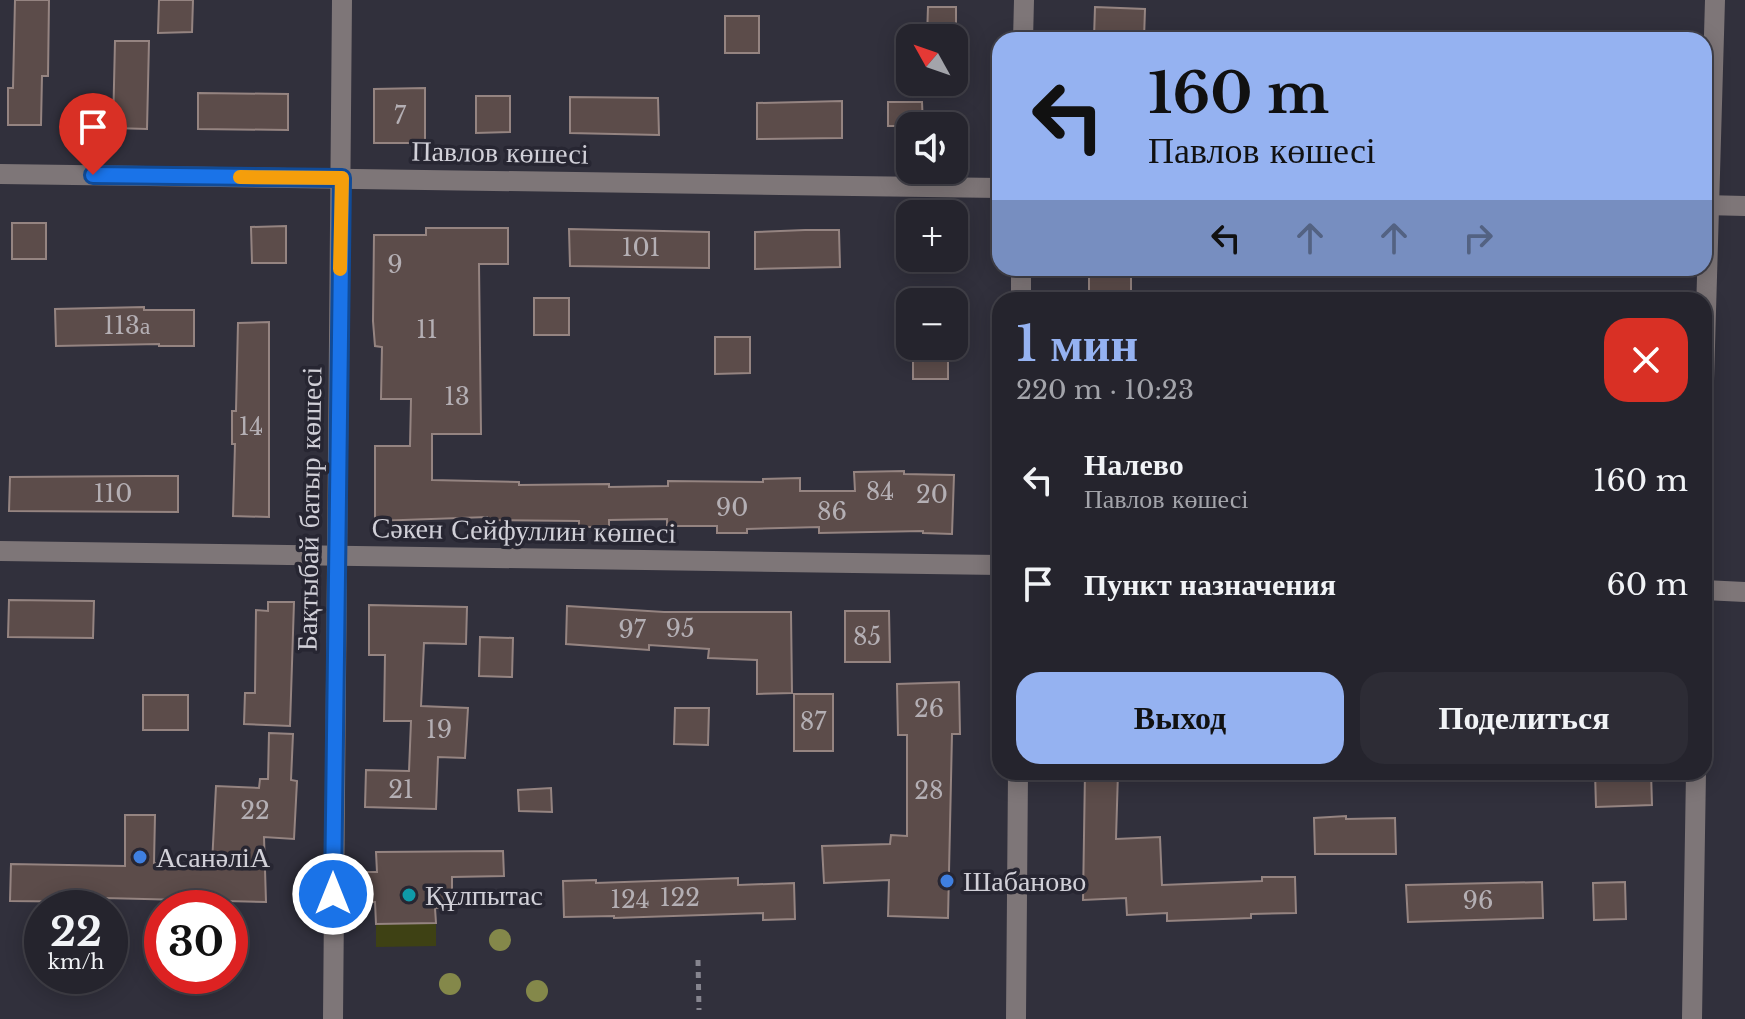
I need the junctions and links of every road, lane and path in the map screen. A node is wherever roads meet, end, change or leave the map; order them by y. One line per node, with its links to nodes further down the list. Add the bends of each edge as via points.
1 (342, 0): 7 (street, Бақтыбай батыр көшесі)
2 (1024, 0): 4 (street)
3 (1715, 0): 5 (street)
4 (1023, 32)
5 (1712, 68)
6 (0, 174): 7 (street, Павлов көшесі)
7 (342, 178): 8 (street, Павлов көшесі); 12 (street, Бақтыбай батыр көшесі)
8 (992, 188)
9 (1712, 205): 10 (street)
10 (1745, 206)
11 (0, 551): 12 (street, Сәкен Сейфуллин көшесі)
12 (336, 554): 13 (street, Сәкен Сейфуллин көшесі); 20 (street, Бақтыбай батыр көшесі)
13 (992, 565)
14 (1712, 590): 15 (street)
15 (1745, 592)
16 (1018, 780): 21 (street)
17 (1696, 780): 22 (street)
18 (698, 960): 19 (path)
19 (699, 1010)
20 (333, 1019)
21 (1016, 1019)
22 (1692, 1019)

